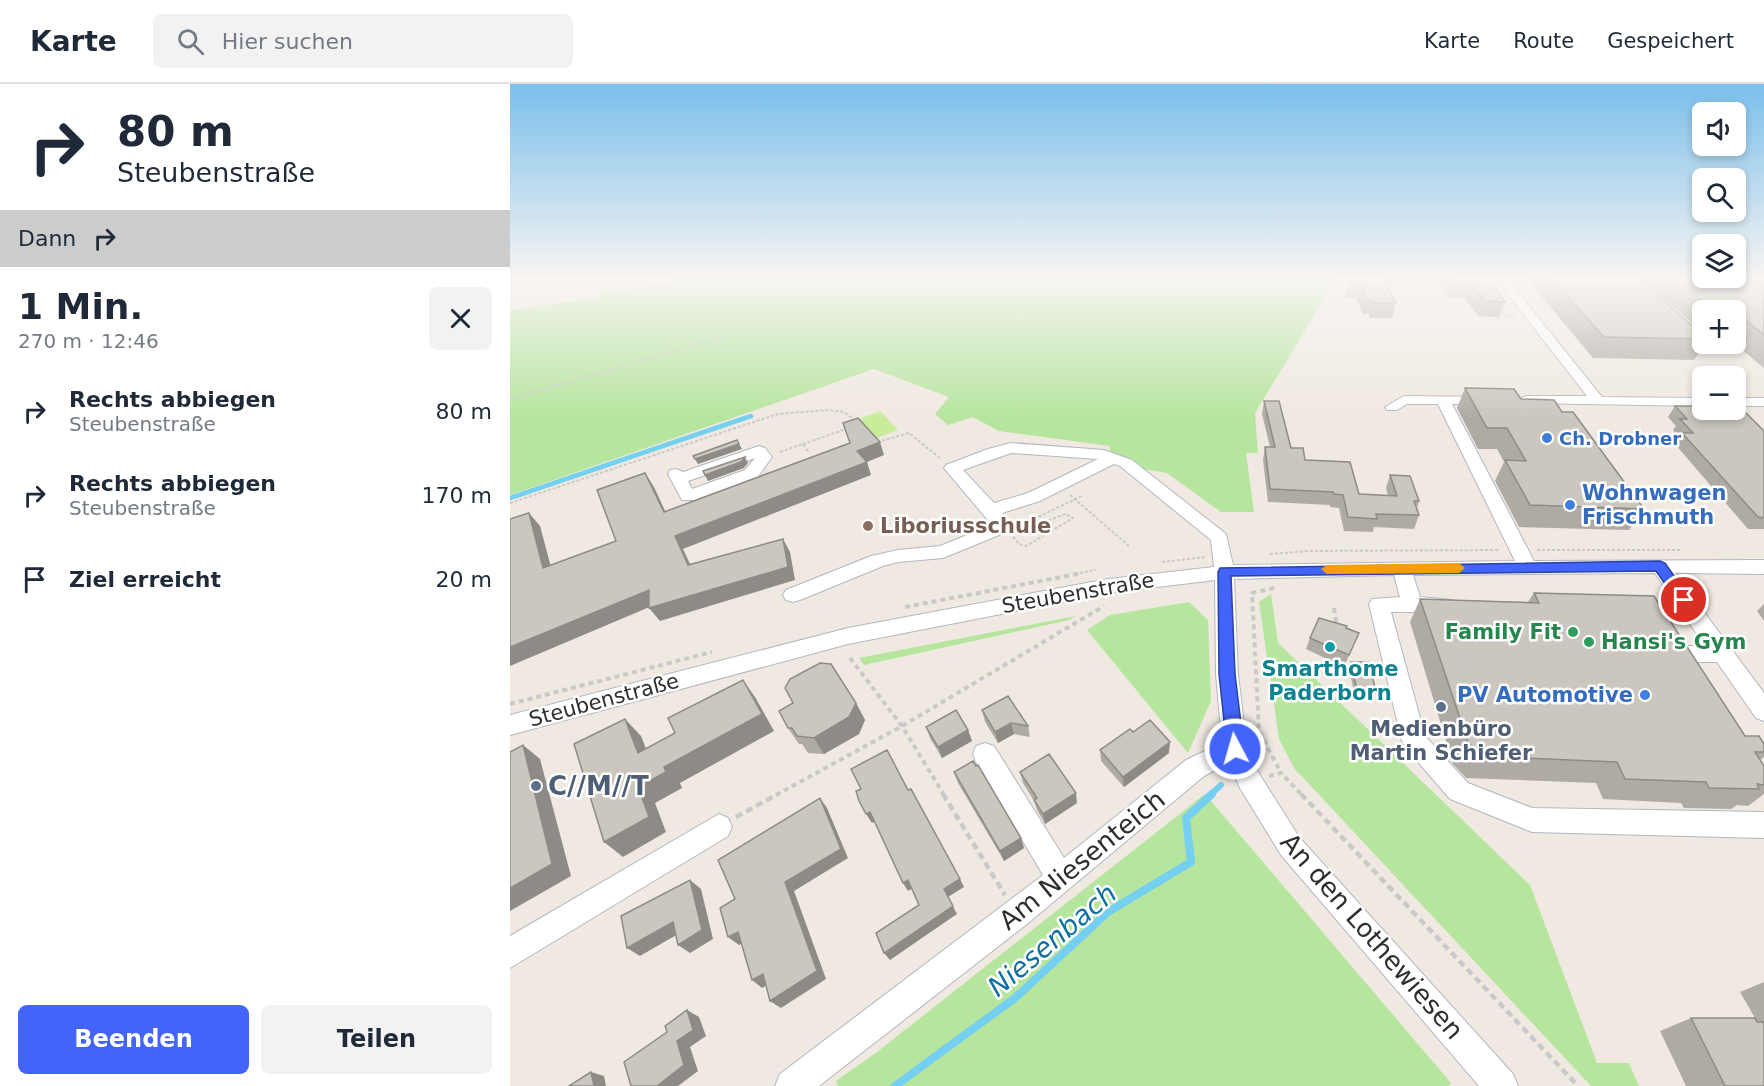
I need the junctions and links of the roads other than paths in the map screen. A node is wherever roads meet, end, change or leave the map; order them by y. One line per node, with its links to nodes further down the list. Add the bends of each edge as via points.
1 (1537, 325): 3 (street)
2 (1443, 400): 3 (street); 7 (street, via 1404,400); 13 (street)
3 (1597, 400): 4 (street)
4 (1692, 402)
5 (1746, 402): 6 (street)
6 (1764, 402)
7 (1392, 406)
8 (764, 457): 10 (street, via 751,474 688,496)
9 (1114, 458): 11 (street, via 1034,497); 11 (street, via 1011,448 952,468); 16 (street, via 1220,538)
10 (677, 477)
11 (991, 510): 17 (street, via 1008,532 943,552 878,561)
12 (1660, 566): 13 (street, Steubenstraße); 14 (street, Steubenstraße); 21 (street)
13 (1528, 567): 15 (street, Steubenstraße)
14 (1764, 567)
15 (1401, 569): 16 (street, Steubenstraße); 18 (street)
16 (1224, 572): 23 (street, Steubenstraße, via 1108,586 848,636); 24 (street, via 1227,674)
17 (793, 595)
18 (1413, 605): 19 (street); 26 (street, via 1379,604 1414,741 1459,791 1532,820)
19 (1471, 606)
20 (1684, 654): 21 (street)
21 (1723, 654): 22 (street)
22 (1764, 711)
23 (510, 725)
24 (1235, 749): 28 (street, Am Niesenteich, via 1195,768); 31 (street, An den Lothewiesen, via 1290,846)
25 (985, 754): 28 (street)
26 (1764, 825)
27 (719, 827): 29 (street)
28 (1061, 878): 30 (street, Am Niesenteich)
29 (510, 953)
30 (792, 1086)
31 (1501, 1086)

